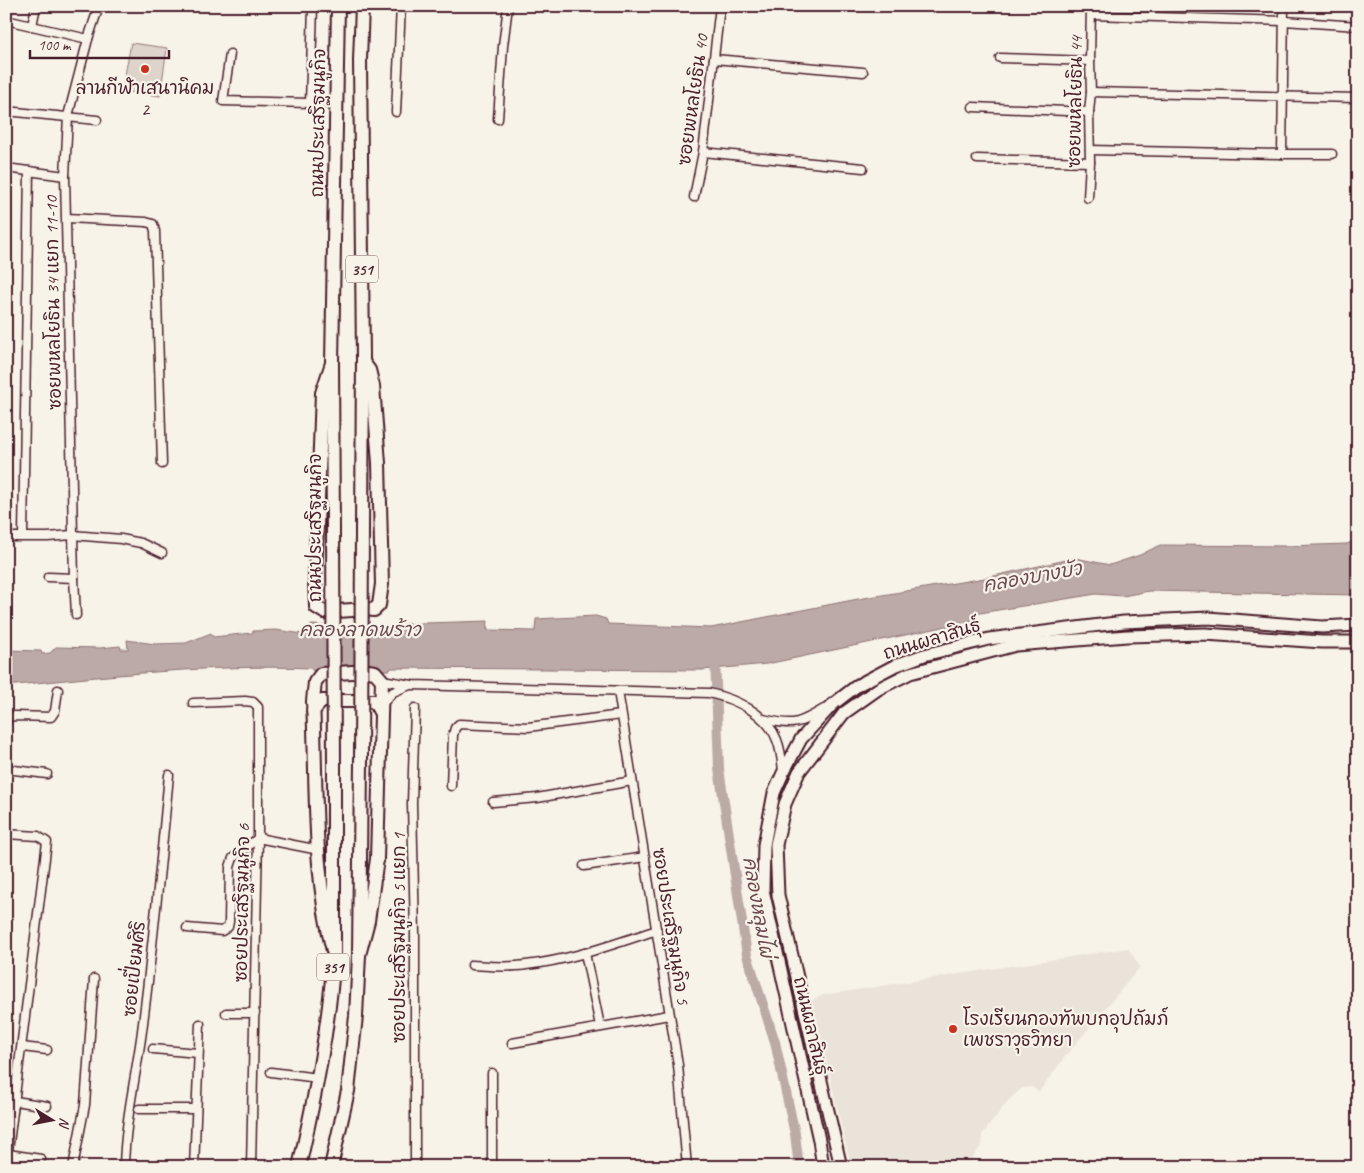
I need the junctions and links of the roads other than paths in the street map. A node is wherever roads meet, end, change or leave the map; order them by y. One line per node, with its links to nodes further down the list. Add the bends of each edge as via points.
1 (36, 6): 14 (street)
2 (99, 6): 16 (street, ซอยพหลโยธิน 34 แยก 11-10)
3 (313, 6): 25 (street)
4 (338, 6): 26 (main road, ถนนประเสริฐมนูกิจ / 351)
5 (362, 6): 48 (main road, 351)
6 (401, 6): 29 (street)
7 (508, 6): 32 (street)
8 (720, 6): 19 (street, ซอยพหลโยธิน 40)
9 (1091, 6): 11 (street, ซอยพหลโยธิน 44)
10 (1284, 6): 13 (street)
11 (1092, 15): 13 (street); 20 (street, ซอยพหลโยธิน 44)
12 (6, 20): 14 (street)
13 (1284, 20): 15 (street); 23 (street)
14 (32, 26): 16 (street)
15 (1358, 26)
16 (88, 39): 31 (street, ซอยพหลโยธิน 34 แยก 11-10)
17 (230, 54): 25 (street, via 224,101)
18 (1000, 58): 20 (street)
19 (714, 59): 21 (street); 35 (street, ซอยพหลโยธิน 40)
20 (1090, 61): 22 (street, ซอยพหลโยธิน 44)
21 (863, 72)
22 (1091, 92): 23 (street); 30 (street, ซอยพหลโยธิน 44)
23 (1282, 96): 24 (street); 36 (street)
24 (1358, 98)
25 (310, 103): 26 (street)
26 (337, 104): 47 (main road, ถนนประเสริฐมนูกิจ / 351)
27 (973, 107): 30 (street)
28 (6, 110): 31 (street)
29 (396, 112)
30 (1089, 112): 34 (street, ซอยพหลโยธิน 44)
31 (68, 116): 33 (street); 43 (street, ซอยพหลโยธิน 34 แยก 11-10)
32 (498, 119)
33 (97, 120)
34 (1090, 150): 36 (street); 39 (street, ซอยพหลโยธิน 44)
35 (703, 152): 41 (street); 44 (street, ซอยพหลโยธิน 40)
36 (1282, 154): 37 (street)
37 (1332, 154)
38 (977, 159): 39 (street)
39 (1090, 162): 45 (street, ซอยพหลโยธิน 44)
40 (6, 168): 42 (street)
41 (863, 168)
42 (29, 171): 43 (street); 51 (street)
43 (66, 176): 46 (street, ซอยพหลโยธิน 34 แยก 11-10)
44 (694, 197)
45 (1088, 198)
46 (67, 218): 49 (street, via 146,222 152,224 155,231); 50 (street, ซอยพหลโยธิน 34 แยก 11-10)
47 (332, 362): 48 (main road, via 322,392 315,579 316,607 324,612 374,610 379,605 382,584 373,386); 86 (main road, ถนนประเสริฐมนูกิจ / 351, bridge)
48 (363, 362): 87 (main road, 351, bridge)
49 (162, 464)
50 (72, 535): 51 (street); 53 (street, via 121,539); 55 (street, ซอยพหลโยธิน 34 แยก 11-10)
51 (23, 536): 52 (street)
52 (6, 537)
53 (162, 553)
54 (48, 577): 55 (street)
55 (74, 578): 56 (street, ซอยพหลโยธิน 34 แยก 11-10)
56 (76, 615)
57 (1358, 625): 64 (main road, ถนนผลาสินธุ์, via 1322,627 1208,618 1124,622 989,639 894,666 858,685)
58 (1358, 642): 122 (main road, ถนนผลาสินธุ์, via 1205,634 1127,636 1016,645 910,673 878,689 844,713 799,772 785,804 776,845 778,895)
59 (382, 680): 60 (street); 66 (main road); 67 (main road, via 375,672 368,671 321,674 315,682)
60 (412, 685): 62 (street); 66 (street, via 393,692)
61 (58, 690): 70 (street, via 52,717 15,716 8,717)
62 (618, 691): 68 (street, ซอยประเสริฐมนูกิจ 5); 69 (street, via 709,693 737,703)
63 (193, 703): 79 (street, ซอยประเสริฐมนูกิจ 6, via 245,701 258,707)
64 (832, 705): 69 (street, via 797,723); 72 (main road, ถนนผลาสินธุ์, via 801,739)
65 (415, 708): 118 (street, ซอยประเสริฐมนูกิจ 5 แยก 1, via 412,803)
66 (380, 709): 67 (main road, via 374,701 322,701); 87 (main road, via 377,859 368,921)
67 (313, 711): 80 (main road)
68 (621, 715): 75 (street, ซอยประเสริฐมนูกิจ 5); 76 (street, via 528,727 459,724 453,735)
69 (763, 719): 72 (street, via 777,740)
70 (6, 723)
71 (6, 769): 73 (street)
72 (783, 773): 121 (main road, ถนนผลาสินธุ์, via 774,793 764,845 763,890)
73 (46, 774)
74 (170, 775): 112 (street, ซอยเปี่ยมศิริ)
75 (632, 781): 77 (street, via 537,798); 81 (street, ซอยประเสริฐมนูกิจ 5)
76 (451, 786)
77 (493, 802)
78 (6, 834): 96 (street, via 38,836 47,842)
79 (258, 838): 80 (street); 83 (street, via 233,858 228,927 222,931); 91 (street, ซอยประเสริฐมนูกิจ 6)
80 (319, 850): 86 (main road, via 321,892)
81 (645, 857): 82 (street); 84 (street, ซอยประเสริฐมนูกิจ 5)
82 (584, 866)
83 (187, 928)
84 (657, 930): 85 (street); 92 (street, ซอยประเสริฐมนูกิจ 5)
85 (585, 953): 88 (street, via 526,965); 94 (street)
86 (334, 955): 102 (main road, ถนนประเสริฐมนูกิจ / 351)
87 (359, 955): 117 (main road, 351, via 348,1091)
88 (472, 965)
89 (94, 979): 111 (street, via 85,1105)
90 (226, 1013): 91 (street)
91 (255, 1014): 115 (street, ซอยประเสริฐมนูกิจ 6)
92 (669, 1014): 94 (street); 120 (street, ซอยประเสริฐมนูกิจ 5, via 681,1084)
93 (200, 1024): 99 (street)
94 (600, 1026): 95 (street)
95 (512, 1043)
96 (22, 1047): 98 (street); 103 (street)
97 (153, 1049): 99 (street)
98 (48, 1050)
99 (198, 1053): 106 (street)
100 (271, 1072): 102 (street)
101 (492, 1073): 119 (street)
102 (318, 1078): 116 (main road, ถนนประเสริฐมนูกิจ / 351)
103 (15, 1100): 104 (street); 107 (street)
104 (48, 1106)
105 (140, 1109): 106 (street)
106 (196, 1109): 114 (street)
107 (8, 1154): 108 (street); 110 (street)
108 (40, 1159)
109 (143, 1166): 113 (street)
110 (6, 1167)
111 (73, 1167)
112 (124, 1167)
113 (159, 1167)
114 (194, 1167)
115 (251, 1167)
116 (298, 1167)
117 (332, 1167)
118 (415, 1167)
119 (492, 1167)
120 (687, 1167)
121 (823, 1167)
122 (841, 1167)

